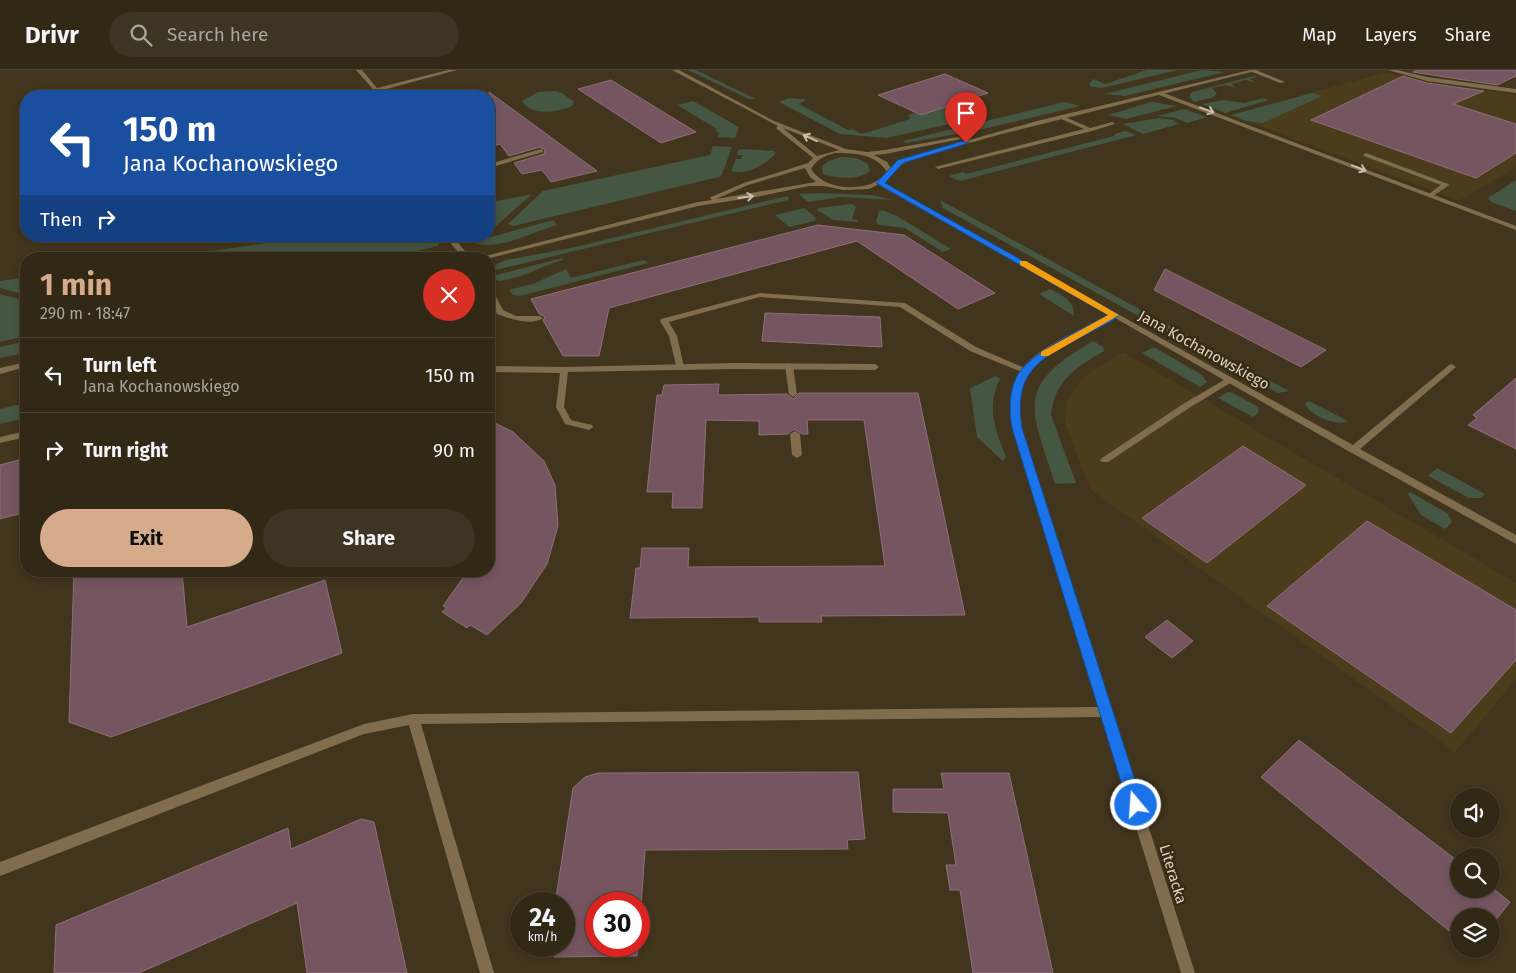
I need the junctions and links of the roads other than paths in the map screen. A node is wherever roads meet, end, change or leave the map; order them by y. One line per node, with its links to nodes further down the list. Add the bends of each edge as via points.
1 (359, 70): 7 (street)
2 (454, 70): 7 (street)
3 (675, 70): 11 (street)
4 (1255, 70): 6 (street); 9 (street)
5 (1391, 70): 8 (street, via 1427,79)
6 (1282, 82)
7 (376, 90)
8 (1516, 91)
9 (1161, 94): 10 (street); 26 (street, one-way to 26)
10 (1061, 117): 13 (street); 14 (street)
11 (772, 122): 16 (street, one-way to 11); 19 (street)
12 (1112, 124): 13 (street)
13 (1090, 130): 22 (street)
14 (986, 136): 17 (street, via 885,152); 23 (street, via 911,157)
15 (541, 151): 20 (street)
16 (849, 151): 17 (street); 19 (street, via 830,152)
17 (862, 152): 23 (street, via 882,160)
18 (1366, 155): 26 (street, via 1446,185)
19 (816, 158): 21 (street)
20 (495, 164)
21 (809, 165): 25 (street, via 811,175); 27 (street, via 746,184)
22 (938, 167)
23 (890, 172): 24 (street)
24 (880, 183): 25 (street, via 855,188); 33 (street, Jana Kochanowskiego)
25 (827, 185): 27 (street, one-way to 25, via 809,184)
26 (1430, 195): 28 (street)
27 (698, 204): 31 (street)
28 (1516, 228)
29 (455, 242): 30 (street)
30 (462, 252)
31 (495, 254)
32 (495, 302): 34 (street, via 500,312 516,318)
33 (1115, 315): 42 (street, Literacka, via 1042,356); 44 (street, Jana Kochanowskiego)
34 (539, 318)
35 (20, 366): 43 (street)
36 (789, 366): 37 (street); 38 (street); 45 (street)
37 (680, 367): 41 (street); 42 (street, via 673,336 664,321 760,295 902,305 973,349)
38 (875, 367)
39 (1452, 367): 50 (street)
40 (495, 369): 41 (street)
41 (564, 370): 46 (street, via 560,407 568,422)
42 (1026, 370): 54 (street, Literacka, via 1020,378 1014,410 1017,428)
43 (0, 371)
44 (1229, 380): 50 (street, Jana Kochanowskiego); 52 (street)
45 (793, 394)
46 (588, 426)
47 (795, 434): 51 (street)
48 (20, 435): 49 (street)
49 (0, 440)
50 (1353, 450): 53 (street, Jana Kochanowskiego)
51 (798, 455)
52 (1106, 460)
53 (1516, 540)
54 (1106, 712): 55 (street); 58 (street, Literacka)
55 (413, 719): 56 (street, via 364,729); 57 (street)
56 (0, 869)
57 (487, 973)
58 (1188, 973)

